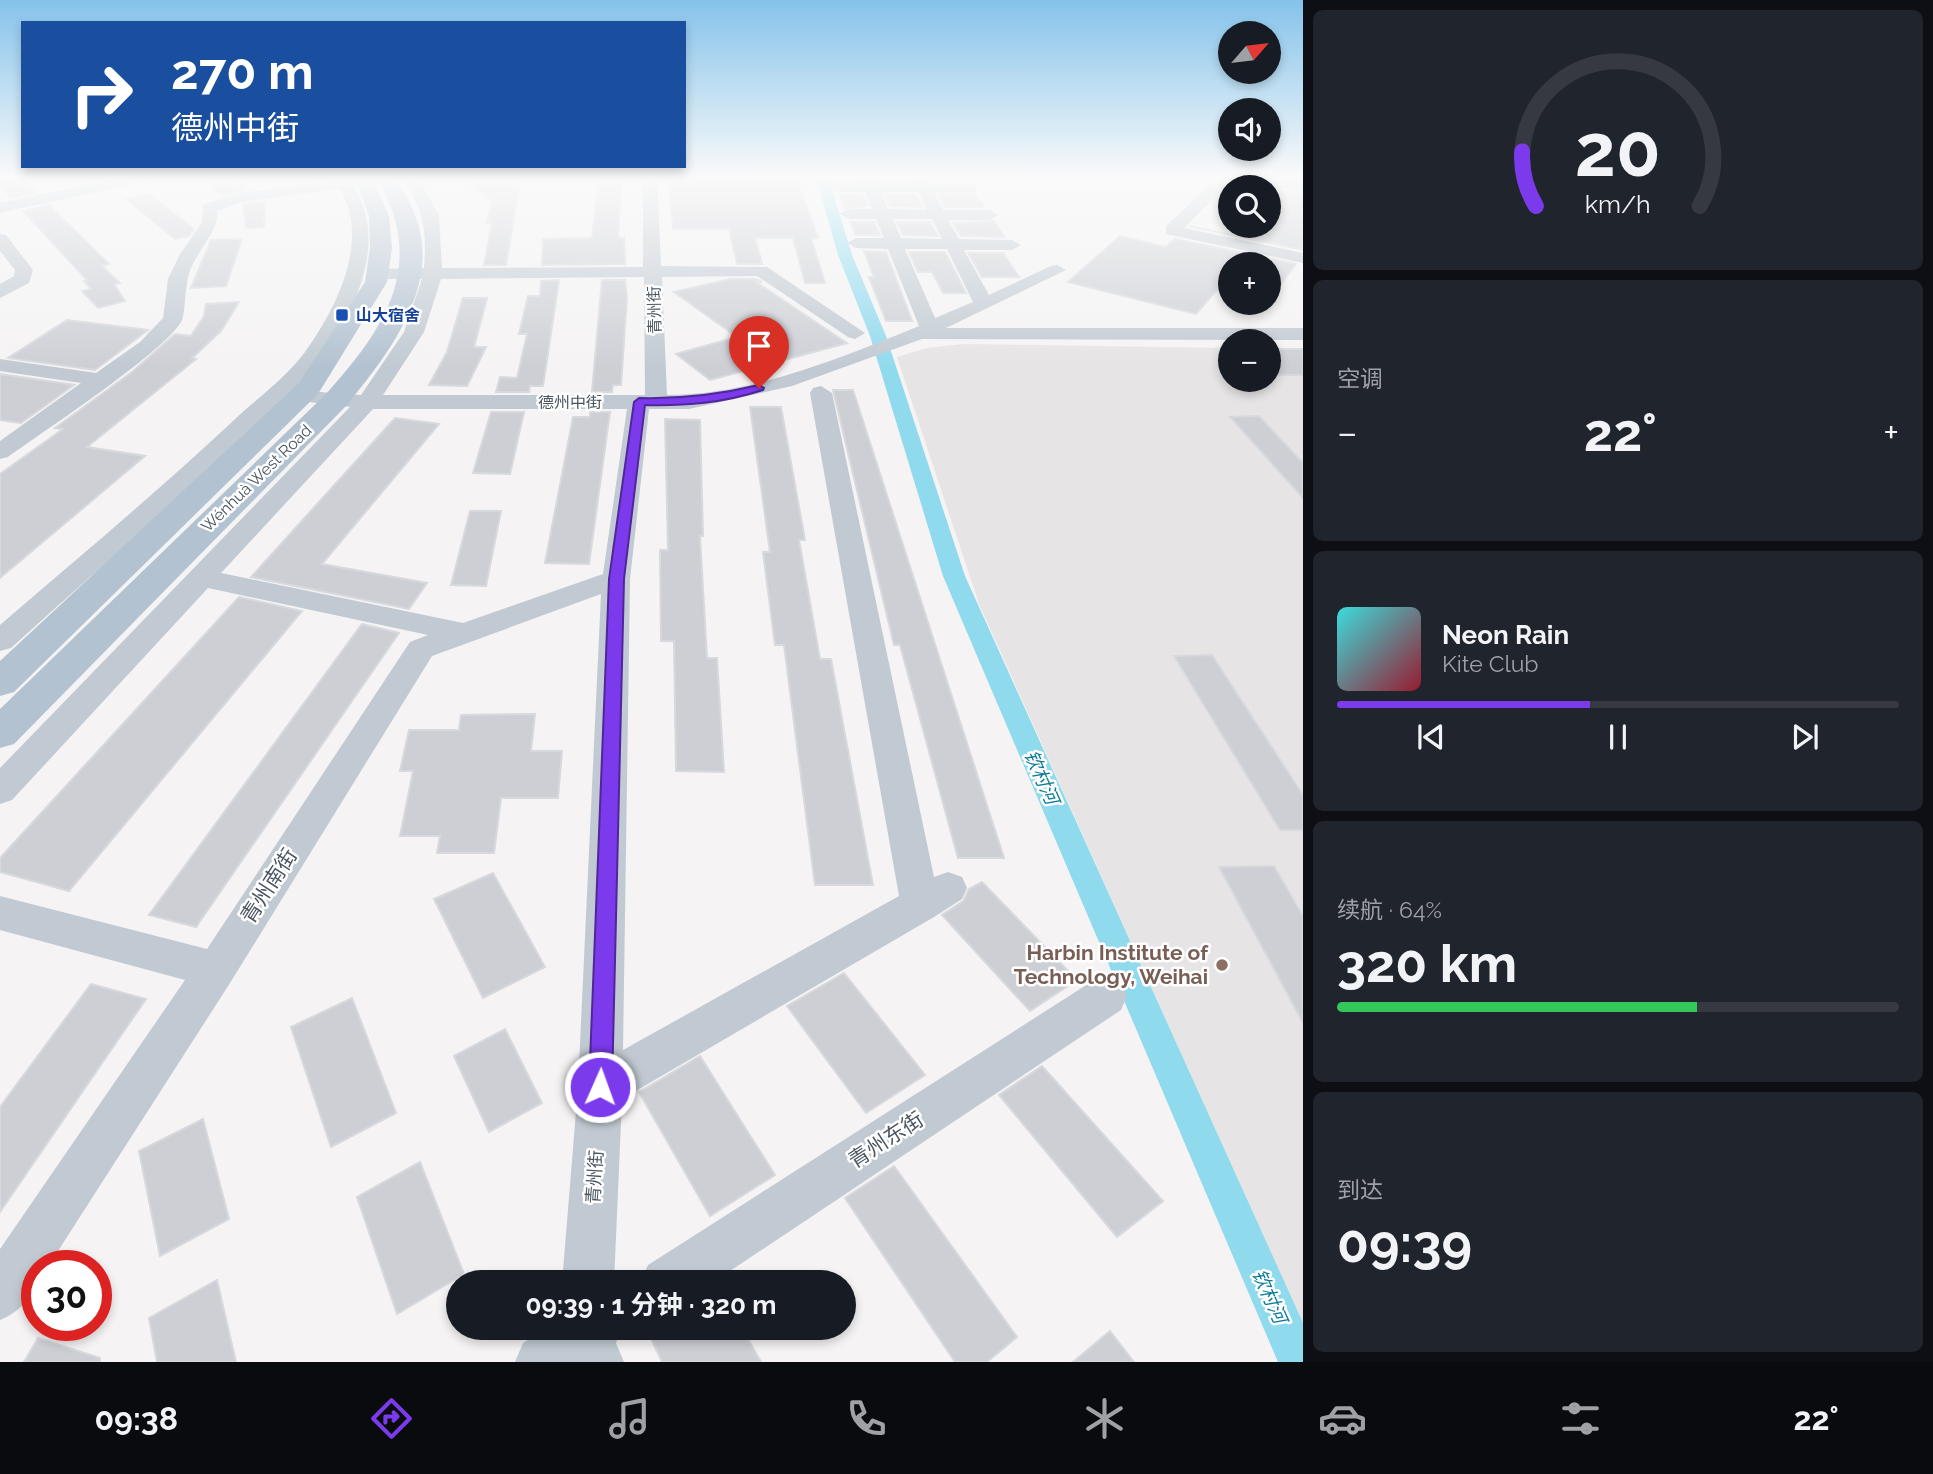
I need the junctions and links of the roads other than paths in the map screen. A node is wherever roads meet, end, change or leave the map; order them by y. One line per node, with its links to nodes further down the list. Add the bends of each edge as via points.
1 (1, 241): 18 (street, via 24,270 23,279)
2 (197, 241): 24 (street, via 171,294 173,319 147,346)
3 (359, 241): 35 (street, via 352,284 310,359 215,452)
4 (381, 241): 15 (main road, Wénhuà West Road)
5 (411, 241): 16 (main road, Wénhuà West Road)
6 (652, 241): 14 (street, 青州街)
7 (951, 241): 11 (street)
8 (1221, 241): 12 (street)
9 (856, 243): 10 (street)
10 (894, 243): 11 (street); 20 (street)
11 (953, 244): 17 (street, via 1009,245); 19 (street)
12 (1303, 258)
13 (1057, 270): 17 (street, 德州中街)
14 (653, 271): 16 (street); 21 (street, via 761,271); 29 (street, 青州街)
15 (377, 274): 16 (street); 26 (main road, Wénhuà West Road, via 342,337)
16 (422, 274): 27 (main road, Wénhuà West Road, via 409,281 379,342); 28 (street, via 425,314)
17 (1030, 282): 19 (street, 德州中街)
18 (0, 292)
19 (984, 304): 20 (street, 德州中街)
20 (924, 332): 22 (street); 29 (street, 德州中街, via 736,395)
21 (855, 333)
22 (1303, 334)
23 (0, 365): 24 (street)
24 (101, 380): 30 (street)
25 (821, 393): 45 (street, via 934,897)
26 (301, 396): 27 (street, 德州中街); 34 (main road, Wénhuà West Road)
27 (336, 400): 28 (street, 德州中街); 33 (main road, Wénhuà West Road)
28 (367, 402): 29 (street, 德州中街); 31 (street)
29 (648, 402): 32 (street, 青州街)
30 (0, 452)
31 (201, 578): 36 (street); 37 (street)
32 (617, 579): 37 (street, 青州南街); 45 (street, 青州街)
33 (121, 610): 34 (street); 36 (street); 39 (main road, Wénhuà West Road)
34 (75, 613): 35 (street); 39 (main road, Wénhuà West Road)
35 (13, 616): 38 (street)
36 (163, 619): 41 (street)
37 (464, 634): 43 (street, 青州南街, via 421,649)
38 (0, 641)
39 (11, 692): 40 (main road, Wénhuà West Road)
40 (0, 733)
41 (0, 790)
42 (0, 913): 43 (street)
43 (216, 970): 48 (street, 青州南街)
44 (1106, 996): 47 (street, 青州东街)
45 (600, 1087): 46 (street, 青州街)
46 (589, 1270)
47 (686, 1270)
48 (0, 1294)

